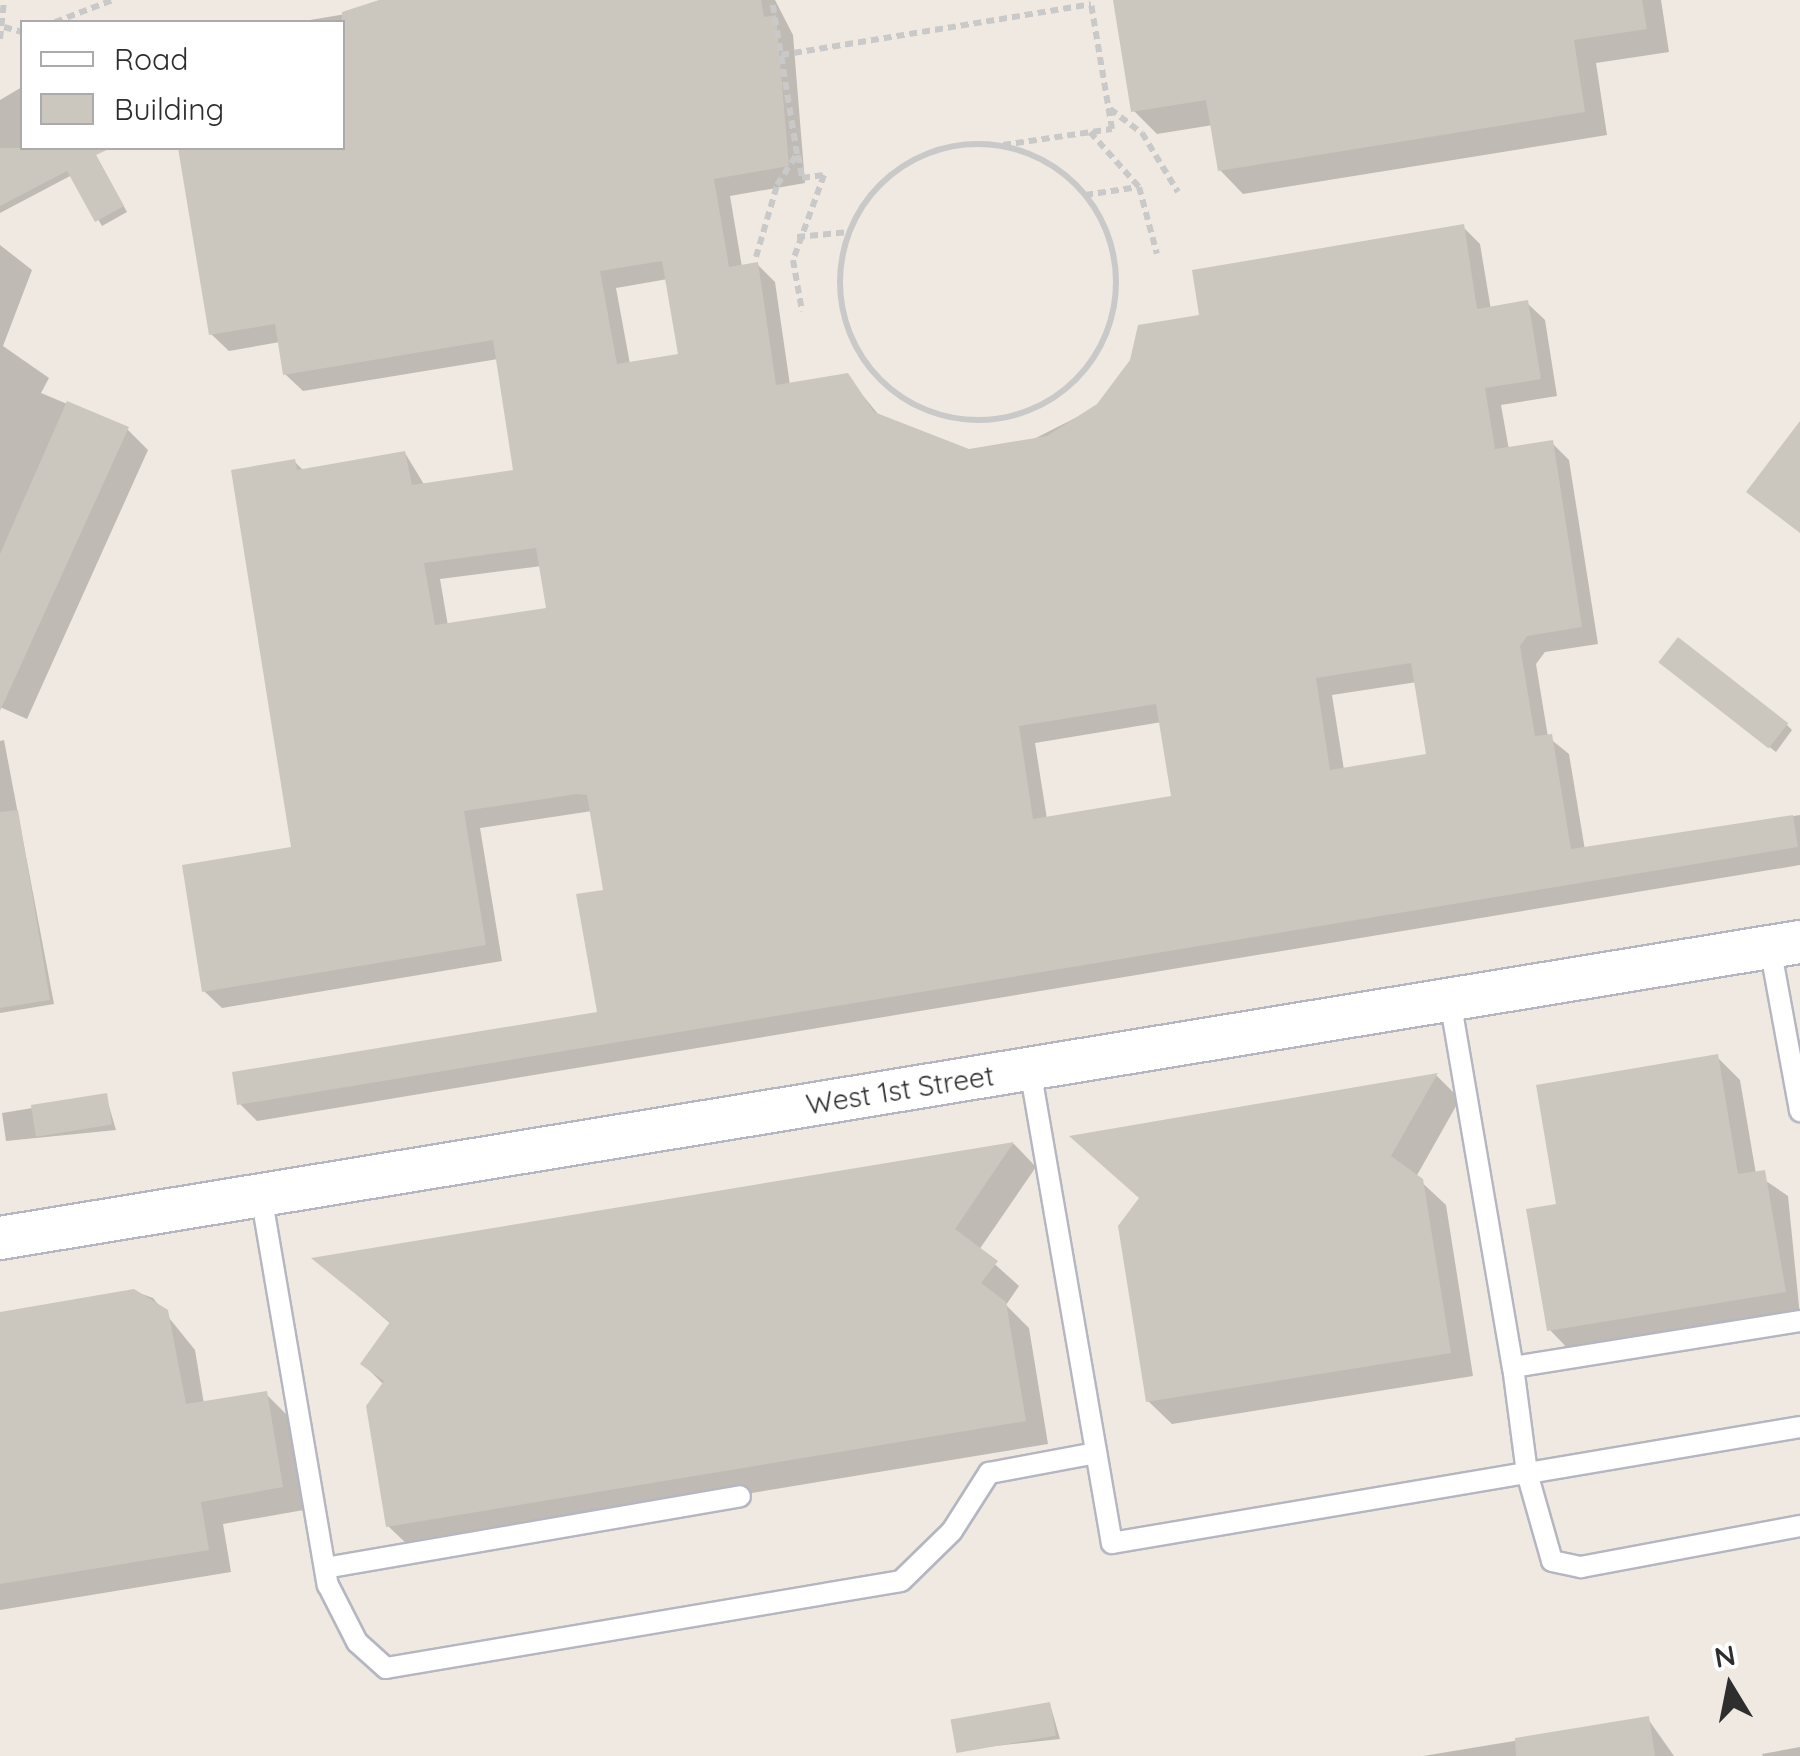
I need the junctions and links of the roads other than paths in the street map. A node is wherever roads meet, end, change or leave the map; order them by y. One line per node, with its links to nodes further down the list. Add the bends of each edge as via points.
1 (1785, 945): 2 (street, West 1st Street); 4 (lane)
2 (1450, 1000): 3 (street, West 1st Street); 8 (lane)
3 (1030, 1069): 5 (street, West 1st Street); 10 (lane)
4 (1800, 1111)
5 (261, 1195): 6 (street, West 1st Street); 14 (lane)
6 (0, 1238)
7 (1800, 1322): 8 (lane)
8 (1513, 1367): 11 (lane)
9 (1800, 1427): 11 (lane)
10 (1096, 1453): 11 (lane, via 1112,1543); 14 (lane, via 990,1472 952,1531 901,1582 386,1668 357,1642)
11 (1526, 1473): 13 (lane, via 1552,1561 1581,1567)
12 (740, 1496): 14 (lane)
13 (1800, 1526)
14 (326, 1568)

